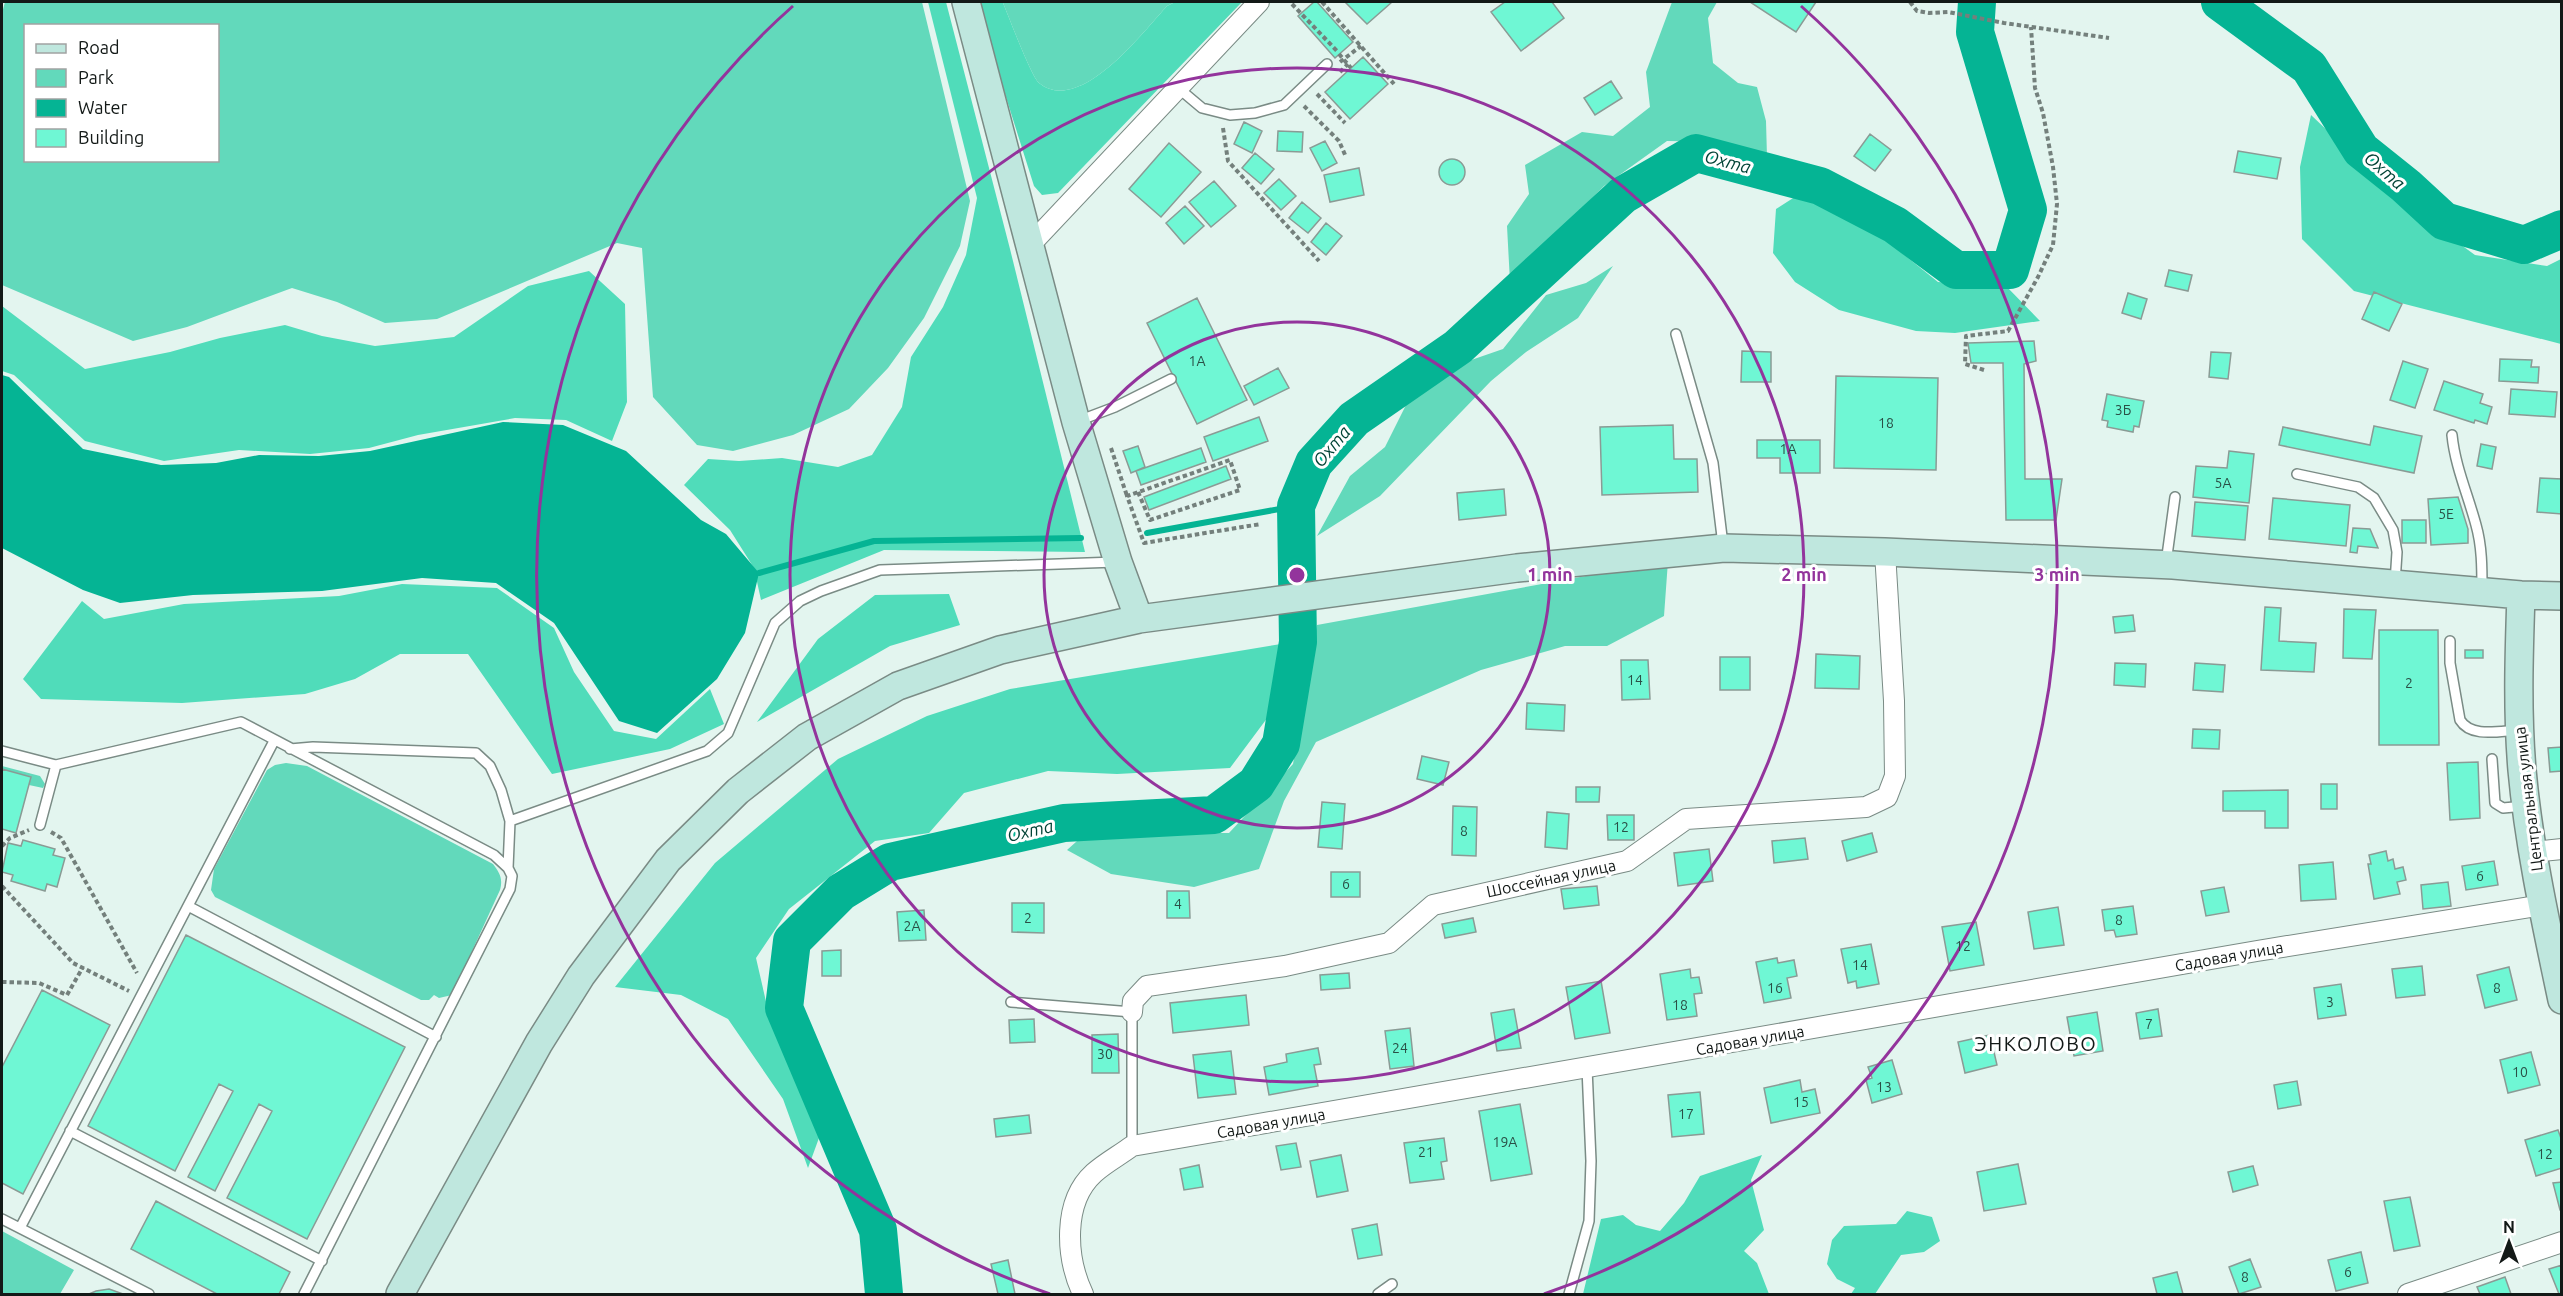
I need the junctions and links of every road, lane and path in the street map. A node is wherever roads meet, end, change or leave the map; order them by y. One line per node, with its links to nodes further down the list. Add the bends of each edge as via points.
1 (966, 2): 18 (main road)
2 (1259, 2): 12 (street)
3 (1322, 2): 8 (path)
4 (1910, 2): 6 (path, via 1917,11 1929,14 1948,12)
5 (1292, 4): 10 (path, bridge, via 1350,66)
6 (2031, 27): 7 (path); 21 (path, via 2035,88 2054,167 2057,204 2053,245 2007,332 1966,336 1965,364)
7 (2109, 38)
8 (1361, 46): 9 (path, via 1342,62); 11 (path)
9 (1328, 64): 15 (lane, via 1284,105 1255,113)
10 (1340, 72)
11 (1394, 84)
12 (1177, 87): 15 (lane, via 1202,108); 18 (street)
13 (1317, 94): 16 (path)
14 (1303, 105): 17 (path, via 1339,141)
15 (1221, 113): 19 (path, via 1228,161)
16 (1345, 123)
17 (1346, 158)
18 (1030, 245): 23 (main road)
19 (1319, 261)
20 (1676, 334): 30 (lane, via 1713,463)
21 (1984, 370)
22 (1171, 379): 23 (lane)
23 (1088, 417): 27 (path); 32 (main road)
24 (2452, 435): 35 (lane, via 2477,527)
25 (2297, 474): 34 (lane, via 2358,487 2374,498 2393,530 2397,552)
26 (1138, 492): 26 (path, via 1150,520 1240,490 1230,460); 27 (path)
27 (1127, 496): 29 (path, via 1144,543)
28 (2175, 497): 33 (lane)
29 (1261, 524)
30 (1724, 548): 31 (main road); 38 (main road, via 1517,568)
31 (1885, 552): 33 (main road); 62 (street, Шоссейная улица, via 1895,776 1887,797 1866,807 1686,819 1627,861 1433,905 1389,943 1285,966 1147,986 1133,1001)
32 (1118, 562): 38 (main road); 47 (lane, via 880,570 821,591 800,601 775,623 728,734 707,751)
33 (2165, 565): 34 (main road)
34 (2395, 585): 35 (main road)
35 (2482, 592): 36 (main road)
36 (2521, 595): 37 (main road); 40 (main road, Центральная улица)
37 (2562, 596)
38 (1139, 620): 74 (main road, via 1000,650 898,686 807,737 738,791 668,860 581,976 539,1043)
39 (2450, 641): 40 (lane, via 2450,663 2460,720 2465,727 2474,731)
40 (2519, 730): 46 (main road, Центральная улица)
41 (274, 741): 42 (lane); 45 (lane, via 241,722); 55 (lane)
42 (290, 749): 47 (lane, via 476,753 490,766); 52 (lane, via 494,855)
43 (2, 751): 45 (lane)
44 (2492, 759): 46 (lane, via 2498,807)
45 (56, 765): 48 (lane)
46 (2526, 806): 51 (main road, Центральная улица)
47 (510, 821): 52 (lane)
48 (40, 825): 49 (path, via 10,838); 58 (path, via 61,838)
49 (2, 846)
50 (2562, 849): 51 (street)
51 (2533, 852): 54 (main road, Центральная улица)
52 (508, 868): 63 (lane, via 512,876 510,890)
53 (2, 886): 56 (path)
54 (2542, 905): 60 (main road, Центральная улица); 64 (street, Садовая улица)
55 (188, 906): 58 (lane); 63 (lane)
56 (83, 968): 57 (path, via 68,995 39,983); 59 (path)
57 (2, 982)
58 (145, 988): 59 (lane)
59 (140, 997): 65 (lane)
60 (2562, 1000)
61 (1011, 1002): 62 (lane)
62 (1132, 1012): 66 (lane)
63 (436, 1037): 70 (lane)
64 (1587, 1068): 66 (street, Садовая улица); 77 (lane, via 1589,1221)
65 (70, 1131): 68 (lane); 70 (lane)
66 (1132, 1146): 75 (street, Садовая улица, via 1094,1173 1077,1194 1070,1252)
67 (2, 1219): 68 (lane)
68 (20, 1228): 72 (lane)
69 (2562, 1242): 78 (street)
70 (322, 1261): 73 (lane)
71 (1392, 1284): 76 (lane)
72 (149, 1294)
73 (304, 1294)
74 (400, 1294)
75 (1083, 1294)
76 (1378, 1294)
77 (1569, 1294)
78 (2408, 1294)

